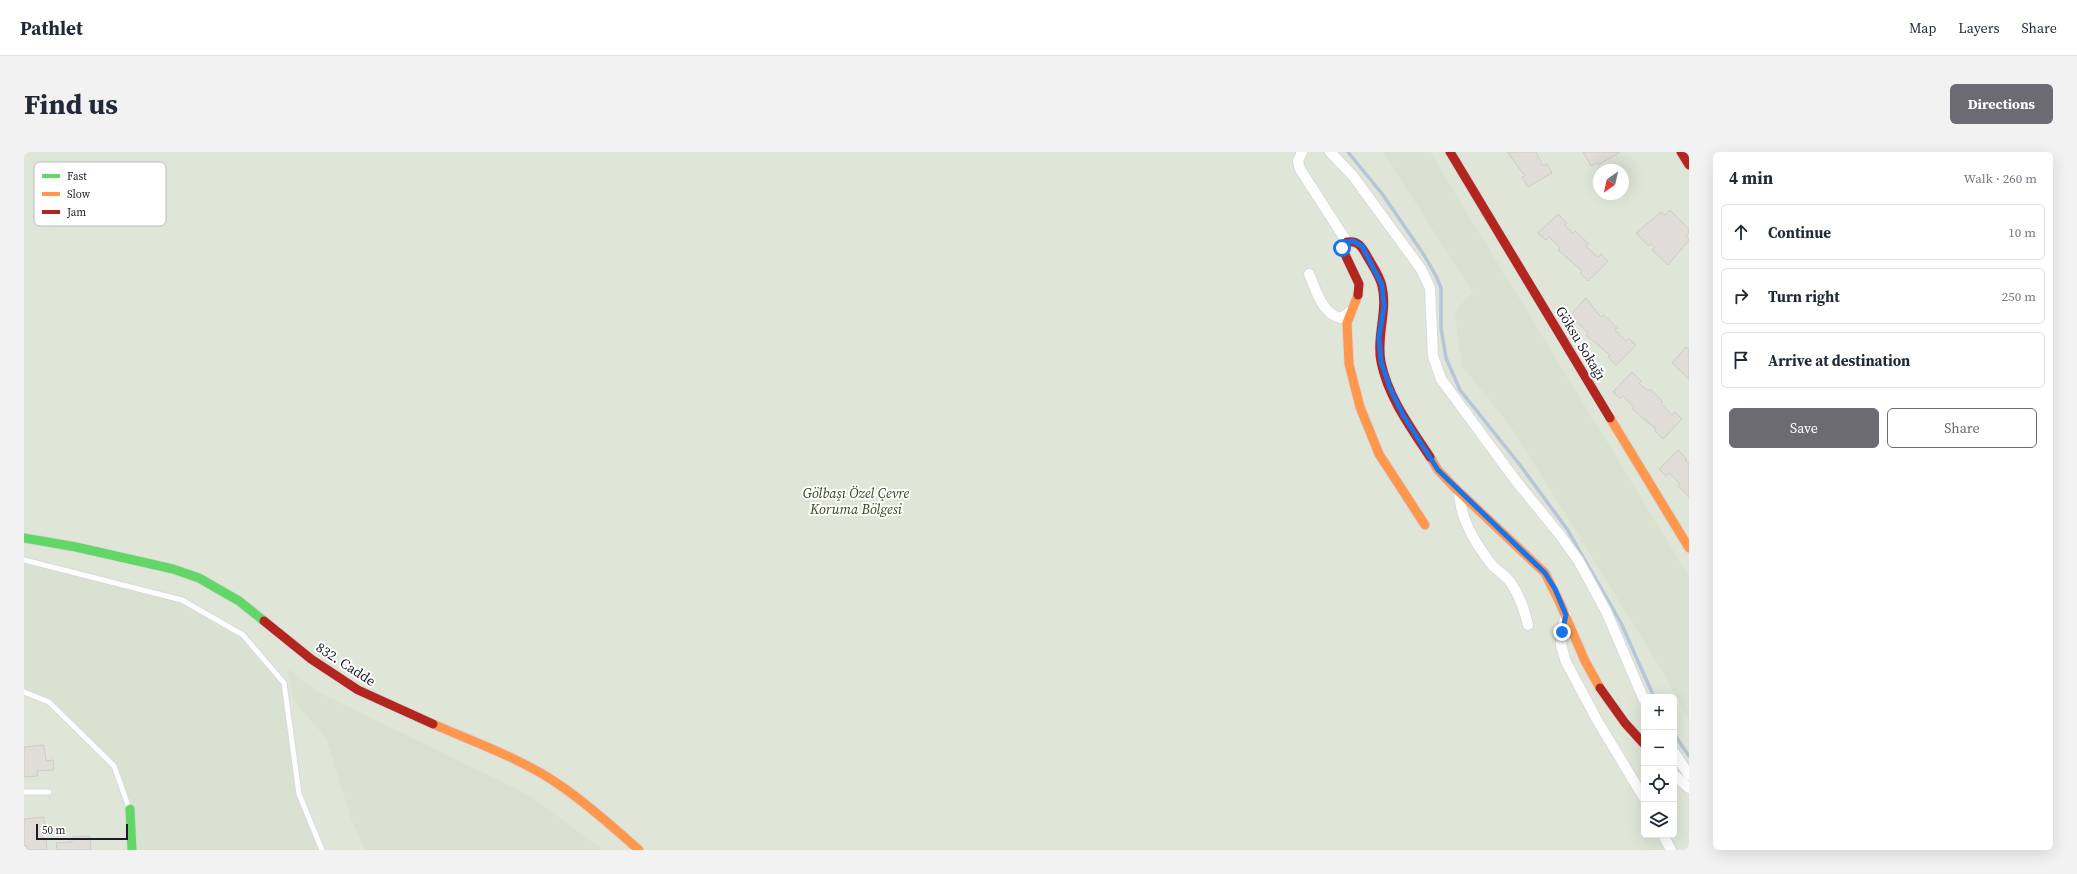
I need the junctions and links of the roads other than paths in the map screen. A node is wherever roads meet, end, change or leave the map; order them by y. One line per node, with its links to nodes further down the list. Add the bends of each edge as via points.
1 (1302, 152): 6 (street, via 1298,161 1300,169)
2 (1330, 152): 17 (street, via 1353,176 1422,269 1430,288 1432,356 1441,379 1578,560 1606,610)
3 (1450, 152): 12 (street, Göksu Sokağı)
4 (1681, 152): 5 (street)
5 (1689, 165)
6 (1347, 242): 8 (street, via 1342,248 1359,284 1358,298); 9 (street, via 1353,241 1362,246 1382,285 1384,306 1379,337 1381,362 1390,388 1421,446 1438,470)
7 (1310, 274): 8 (street, via 1329,312 1341,318)
8 (1352, 310): 10 (street, via 1347,323 1347,345 1360,407 1379,454)
9 (1459, 492): 14 (street, via 1545,573); 15 (street, via 1463,515 1476,542 1523,602)
10 (1425, 525)
11 (24, 538): 30 (street, 832. Cadde, via 83,548 173,569 200,578 239,601 311,659 358,690 494,751 561,786 611,824)
12 (1689, 548)
13 (24, 560): 29 (lane, via 182,600 243,635 284,683 299,794)
14 (1566, 615): 18 (street, via 1579,649 1611,704); 25 (street, via 1562,632 1566,662)
15 (1528, 625)
16 (24, 692): 26 (lane, via 49,702 114,766)
17 (1641, 694)
18 (1641, 740)
19 (1677, 757): 20 (street)
20 (1689, 775)
21 (1677, 778): 22 (street)
22 (1689, 788)
23 (24, 792): 24 (lane)
24 (49, 792)
25 (1641, 793)
26 (130, 810): 28 (street)
27 (1665, 838): 31 (street)
28 (132, 850)
29 (322, 850)
30 (639, 850)
31 (1671, 850)

